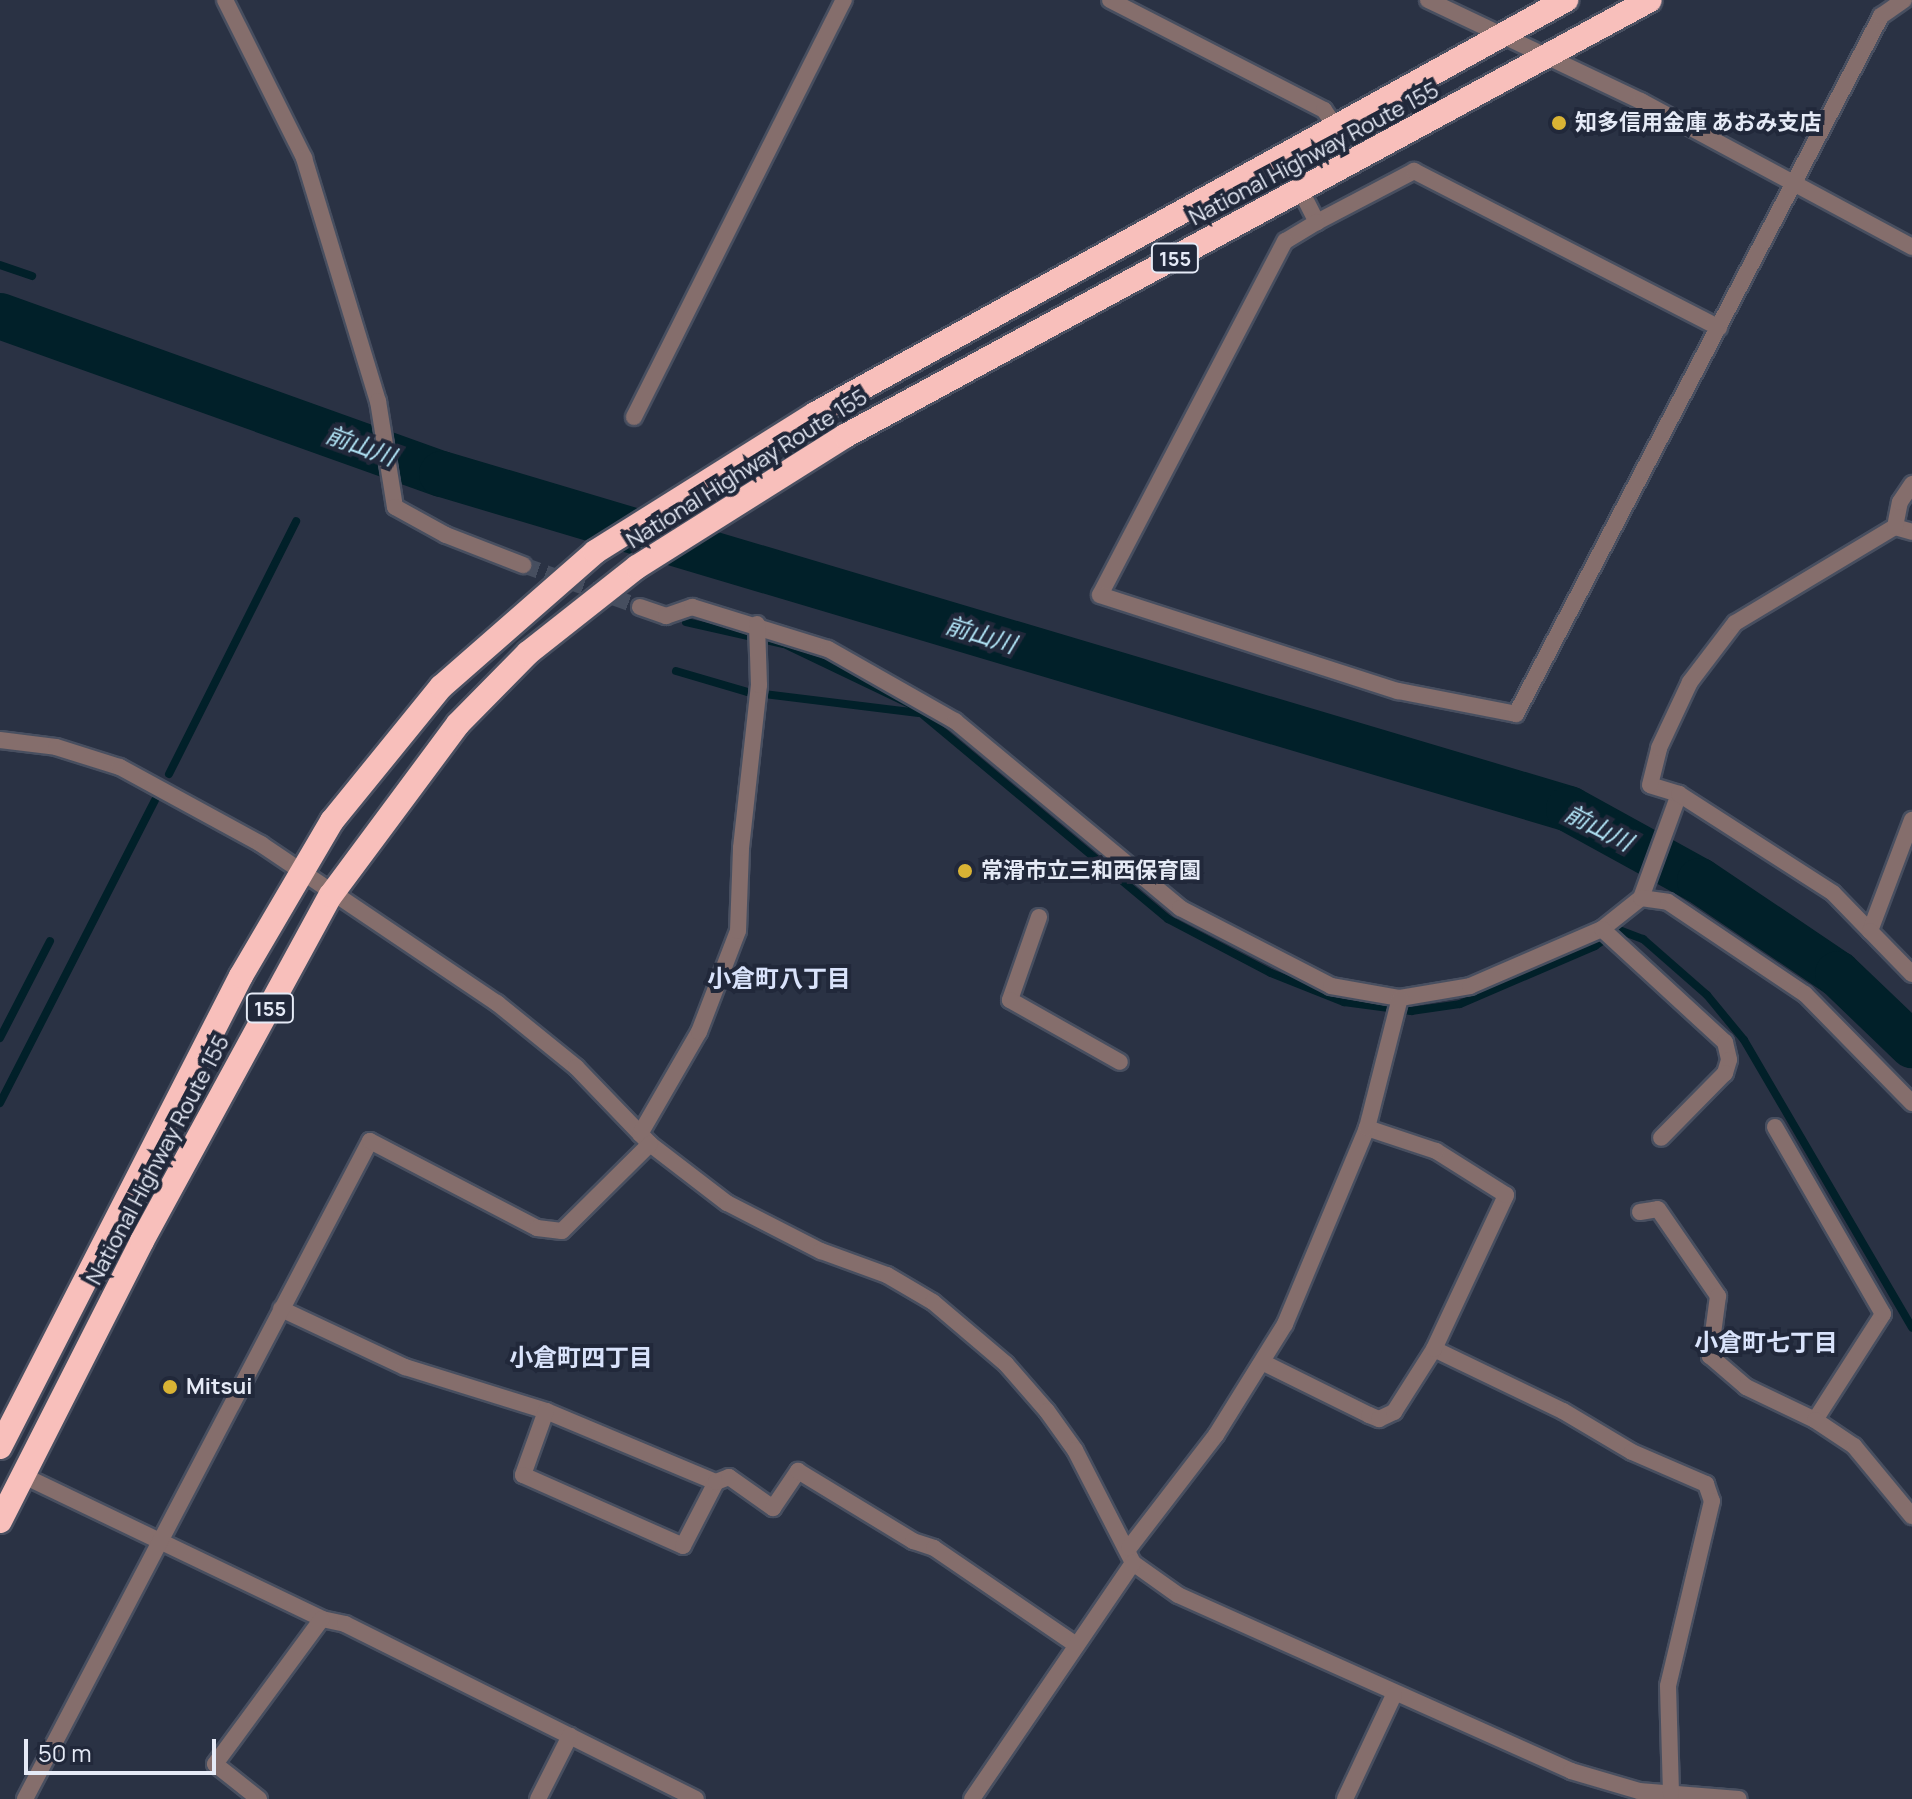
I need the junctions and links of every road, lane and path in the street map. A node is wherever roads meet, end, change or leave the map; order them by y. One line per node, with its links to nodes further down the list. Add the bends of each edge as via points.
1 (225, 0): 20 (street, via 304,158 380,420 388,484 401,514)
2 (844, 0): 16 (street)
3 (1110, 0): 10 (street, via 1324,110)
4 (1428, 0): 8 (street)
5 (1566, 0): 8 (highway, National Highway Route 155 / 155)
6 (1650, 0): 9 (highway, National Highway Route 155 / 155)
7 (1904, 0): 11 (street, via 1881,16)
8 (1502, 35): 9 (street); 10 (highway, National Highway Route 155 / 155)
9 (1549, 56): 11 (street); 12 (highway, National Highway Route 155 / 155)
10 (1338, 130): 26 (highway, National Highway Route 155 / 155, via 815,414 595,552 441,687 391,743)
11 (1796, 184): 14 (street); 15 (street)
12 (1302, 193): 13 (street); 28 (highway, National Highway Route 155 / 155, via 845,436 637,567 528,653 458,724)
13 (1317, 222): 15 (street, via 1414,171); 15 (street, via 1285,241 1100,595 1398,691 1516,714)
14 (1912, 247)
15 (1719, 328)
16 (634, 417)
17 (1912, 484): 18 (street, via 1900,502)
18 (1895, 527): 19 (street); 24 (street, via 1735,623 1690,682 1659,748 1651,785)
19 (1912, 532)
20 (523, 565)
21 (640, 607): 22 (street, via 666,616 692,607)
22 (757, 624): 33 (street, via 828,649 955,721 1188,912 1331,986); 39 (street, via 759,685 741,848 738,931 699,1032)
23 (0, 740): 26 (street, via 56,747 120,767 261,844)
24 (1679, 794): 27 (street); 31 (street, via 1833,893)
25 (1912, 820): 31 (street)
26 (301, 873): 28 (street); 46 (highway, National Highway Route 155 / 155, via 142,1162)
27 (1643, 894): 30 (street); 35 (street, via 1668,902 1805,994)
28 (331, 895): 39 (street, via 497,1003 576,1067); 47 (highway, National Highway Route 155 / 155, via 142,1241)
29 (1039, 917): 34 (street, via 1010,1000)
30 (1602, 929): 33 (street, via 1470,986); 38 (street, via 1725,1042 1725,1073)
31 (1870, 931): 32 (street)
32 (1912, 974)
33 (1400, 998): 37 (street)
34 (1120, 1062)
35 (1912, 1103)
36 (1775, 1127): 45 (street, via 1883,1314)
37 (1367, 1128): 42 (street, via 1436,1151 1506,1195); 43 (street)
38 (1661, 1138)
39 (645, 1139): 41 (street, via 562,1231 537,1228 370,1141); 52 (street, via 727,1203 821,1251 887,1275 965,1327 1047,1411 1075,1450)
40 (1640, 1212): 45 (street, via 1658,1209 1718,1296 1710,1356 1746,1387)
41 (281, 1309): 44 (street, via 405,1367); 51 (street)
42 (1434, 1349): 43 (street, via 1394,1412 1379,1419); 57 (street, via 1563,1411 1632,1452 1706,1484 1712,1501 1668,1686)
43 (1264, 1363): 52 (street)
44 (546, 1411): 48 (street); 48 (street, via 523,1475 683,1546)
45 (1815, 1420): 49 (street, via 1854,1446)
46 (0, 1447)
47 (24, 1476): 50 (highway, National Highway Route 155 / 155); 51 (street)
48 (716, 1482): 54 (street, via 729,1477 773,1508 799,1471 913,1541 934,1548)
49 (1912, 1516)
50 (0, 1521)
51 (160, 1541): 53 (street); 59 (street)
52 (1131, 1556): 54 (street); 55 (street, via 1178,1595)
53 (322, 1619): 56 (street, via 345,1624); 60 (street, via 215,1764)
54 (1076, 1645): 63 (street)
55 (1394, 1695): 57 (street, via 1571,1771 1639,1791); 64 (street)
56 (570, 1736): 61 (street); 62 (street)
57 (1671, 1794): 58 (street)
58 (1702, 1797): 65 (street)
59 (25, 1799)
60 (259, 1799)
61 (538, 1799)
62 (696, 1799)
63 (972, 1799)
64 (1345, 1799)
65 (1739, 1799)

